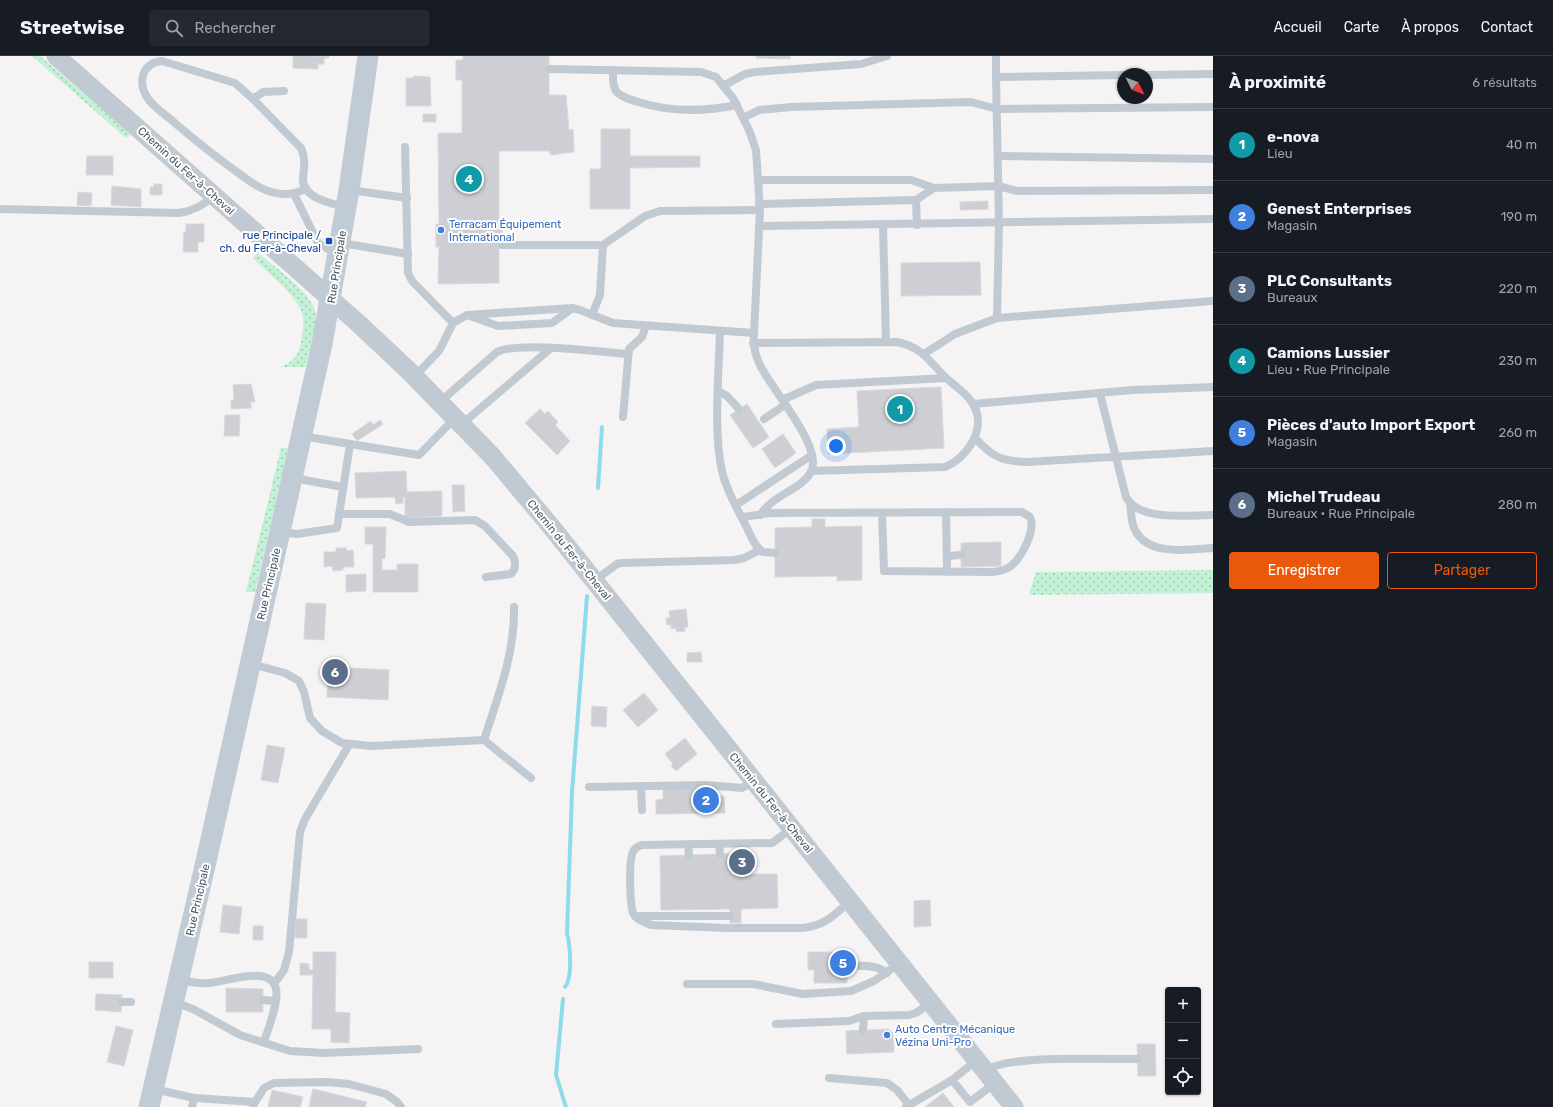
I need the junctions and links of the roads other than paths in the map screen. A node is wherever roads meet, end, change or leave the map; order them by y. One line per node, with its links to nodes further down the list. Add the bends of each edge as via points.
1 (56, 56): 27 (street, Chemin du Fer-à-Cheval)
2 (368, 56): 28 (main road, Rue Principale)
3 (887, 56): 11 (lane, via 861,64 755,72 745,74)
4 (996, 56): 10 (lane)
5 (549, 69): 6 (lane)
6 (613, 70): 11 (lane, via 701,72 716,78); 14 (lane, via 613,83 617,92 626,98 651,106 677,110 716,109)
7 (1213, 74): 9 (lane)
8 (1117, 75): 10 (lane)
9 (1153, 75)
10 (996, 77): 16 (lane)
11 (723, 86): 14 (lane)
12 (284, 91): 13 (lane, via 263,92)
13 (253, 99): 23 (lane, via 301,148 305,158 303,179); 26 (lane, via 235,83 175,64 156,62 143,72 143,89 148,99 214,155 256,186 278,193)
14 (737, 105): 17 (lane)
15 (1213, 107): 16 (lane)
16 (997, 109): 17 (lane, via 970,102 791,107 759,110); 19 (lane)
17 (743, 118): 21 (lane, via 756,150)
18 (405, 147): 29 (lane)
19 (998, 156): 20 (lane); 22 (lane)
20 (1213, 159)
21 (758, 180): 24 (lane, via 911,180); 31 (lane)
22 (998, 186): 24 (lane); 25 (lane, via 1018,191); 34 (lane)
23 (306, 188): 26 (lane); 28 (lane, via 324,201)
24 (934, 188): 30 (lane)
25 (1213, 190)
26 (294, 194): 40 (lane, via 318,243 328,249)
27 (213, 196): 32 (lane, via 202,206 187,212 133,208); 42 (street, Chemin du Fer-à-Cheval)
28 (348, 198): 29 (lane); 40 (main road, Rue Principale)
29 (407, 198): 41 (lane)
30 (916, 200): 31 (lane); 36 (lane)
31 (760, 207): 37 (lane); 39 (lane, via 660,211 645,216)
32 (0, 209)
33 (1213, 219): 34 (lane)
34 (999, 223): 36 (lane); 47 (lane)
35 (883, 225): 36 (lane); 37 (lane); 52 (lane)
36 (917, 225)
37 (759, 226): 51 (lane)
38 (502, 245): 39 (lane)
39 (603, 245): 46 (lane, via 600,295)
40 (340, 246): 41 (lane); 42 (main road, Rue Principale)
41 (408, 254): 48 (lane, via 407,268 412,281)
42 (332, 300): 57 (street, Chemin du Fer-à-Cheval); 69 (main road, Rue Principale)
43 (1213, 301): 47 (lane)
44 (572, 308): 45 (lane); 45 (lane, via 552,323 498,326); 46 (lane)
45 (467, 314): 48 (lane)
46 (592, 315): 49 (lane, via 613,324)
47 (997, 318): 56 (lane, via 955,334)
48 (454, 323): 57 (lane, via 439,351)
49 (646, 326): 50 (lane); 55 (lane, via 642,337 631,345)
50 (720, 331): 51 (lane); 60 (lane)
51 (754, 333): 53 (lane)
52 (886, 342): 53 (lane); 56 (lane, via 906,344)
53 (753, 343): 63 (lane, via 760,365)
54 (551, 348): 55 (lane); 62 (lane, via 502,349); 68 (lane)
55 (628, 354): 66 (lane)
56 (924, 354): 58 (lane)
57 (415, 376): 62 (street, Chemin du Fer-à-Cheval)
58 (946, 378): 63 (lane, via 816,385); 64 (lane, via 967,395)
59 (1213, 387): 61 (lane, via 1154,388)
60 (718, 391): 65 (lane, via 727,396); 79 (lane, via 722,472)
61 (1100, 394): 64 (lane); 74 (lane)
62 (441, 402): 68 (street, Chemin du Fer-à-Cheval)
63 (784, 402): 67 (lane); 73 (lane)
64 (973, 404): 70 (lane, via 977,423)
65 (739, 410)
66 (623, 417)
67 (764, 419)
68 (459, 420): 71 (lane, via 419,454); 94 (street, Chemin du Fer-à-Cheval, via 514,482)
69 (302, 436): 71 (lane); 76 (main road, Rue Principale)
70 (975, 438): 74 (lane, via 992,455 1009,462); 75 (lane, via 964,455 945,467)
71 (350, 444): 77 (lane)
72 (1213, 451): 74 (lane)
73 (812, 455): 75 (lane, via 814,465); 79 (lane)
74 (1117, 457): 78 (lane)
75 (811, 472): 83 (lane, via 803,482 772,500)
76 (293, 478): 77 (lane); 86 (main road, Rue Principale)
77 (344, 487): 82 (lane)
78 (1130, 504): 84 (lane, via 1150,513); 87 (lane, via 1133,526 1139,537 1150,546 1166,549)
79 (736, 505): 85 (lane)
80 (946, 512): 81 (lane); 91 (lane); 92 (lane, via 1022,512 1030,517 1032,526 1032,532 1016,561 1003,571)
81 (882, 513): 83 (lane); 92 (lane, via 884,571)
82 (339, 514): 86 (lane, via 338,528 297,534); 93 (lane, via 390,514 409,522 459,515 475,520 482,524 515,560 515,568 511,574)
83 (760, 515): 85 (lane)
84 (1213, 515)
85 (742, 517): 88 (lane)
86 (281, 532): 96 (main road, Rue Principale)
87 (1213, 548)
88 (760, 550): 89 (lane, via 768,554); 94 (lane, via 735,560 621,563)
89 (775, 553)
90 (961, 555): 91 (lane)
91 (947, 556): 92 (lane)
92 (947, 572)
93 (486, 577)
94 (594, 581): 100 (street, Chemin du Fer-à-Cheval)
95 (514, 607): 97 (lane, via 513,642 509,662)
96 (251, 664): 98 (lane, via 285,673 299,681 310,718 330,737); 116 (main road, Rue Principale)
97 (484, 740): 98 (lane); 99 (lane)
98 (349, 745): 117 (lane, via 305,819 300,832 289,952 284,970)
99 (530, 778)
100 (754, 781): 101 (lane, via 742,788); 106 (street, Chemin du Fer-à-Cheval)
101 (707, 785): 102 (lane); 104 (lane)
102 (641, 786): 103 (lane); 105 (lane)
103 (589, 787)
104 (700, 792)
105 (642, 810)
106 (792, 828): 108 (lane, via 772,843); 111 (street, Chemin du Fer-à-Cheval)
107 (688, 844): 108 (lane); 110 (lane); 112 (lane, via 642,845 634,850 631,860 632,909)
108 (719, 844): 109 (lane)
109 (720, 854)
110 (689, 855)
111 (850, 901): 112 (lane, via 823,924 802,928 651,925); 115 (street, Chemin du Fer-à-Cheval)
112 (635, 916): 113 (lane)
113 (730, 916)
114 (848, 966): 115 (lane)
115 (894, 968): 118 (lane, via 865,987 812,995 753,984); 124 (street, Chemin du Fer-à-Cheval)
116 (179, 980): 117 (lane, via 210,983 258,975); 123 (main road, Rue Principale)
117 (274, 984): 120 (lane)
118 (687, 984)
119 (263, 1000): 120 (lane)
120 (276, 1001): 128 (lane)
121 (122, 1002): 122 (lane)
122 (131, 1002)
123 (174, 1002): 128 (lane, via 234,1032); 134 (main road, Rue Principale)
124 (931, 1002): 125 (lane, via 913,1014); 131 (street, Chemin du Fer-à-Cheval)
125 (864, 1016): 126 (lane, via 849,1021); 127 (lane)
126 (776, 1024)
127 (863, 1030)
128 (264, 1042): 129 (lane, via 302,1053)
129 (418, 1049)
130 (1137, 1059): 131 (lane, via 1021,1061 996,1065)
131 (986, 1071): 133 (lane); 133 (lane, via 970,1102); 140 (street, Chemin du Fer-à-Cheval)
132 (829, 1078): 137 (lane, via 887,1083 897,1090)
133 (952, 1080): 137 (lane)
134 (151, 1098): 135 (lane)
135 (194, 1098): 136 (lane); 138 (lane)
136 (254, 1105): 139 (lane, via 264,1088 274,1083 327,1082 349,1084 386,1094)
137 (907, 1106)
138 (192, 1107)
139 (401, 1107)
140 (1014, 1107)

